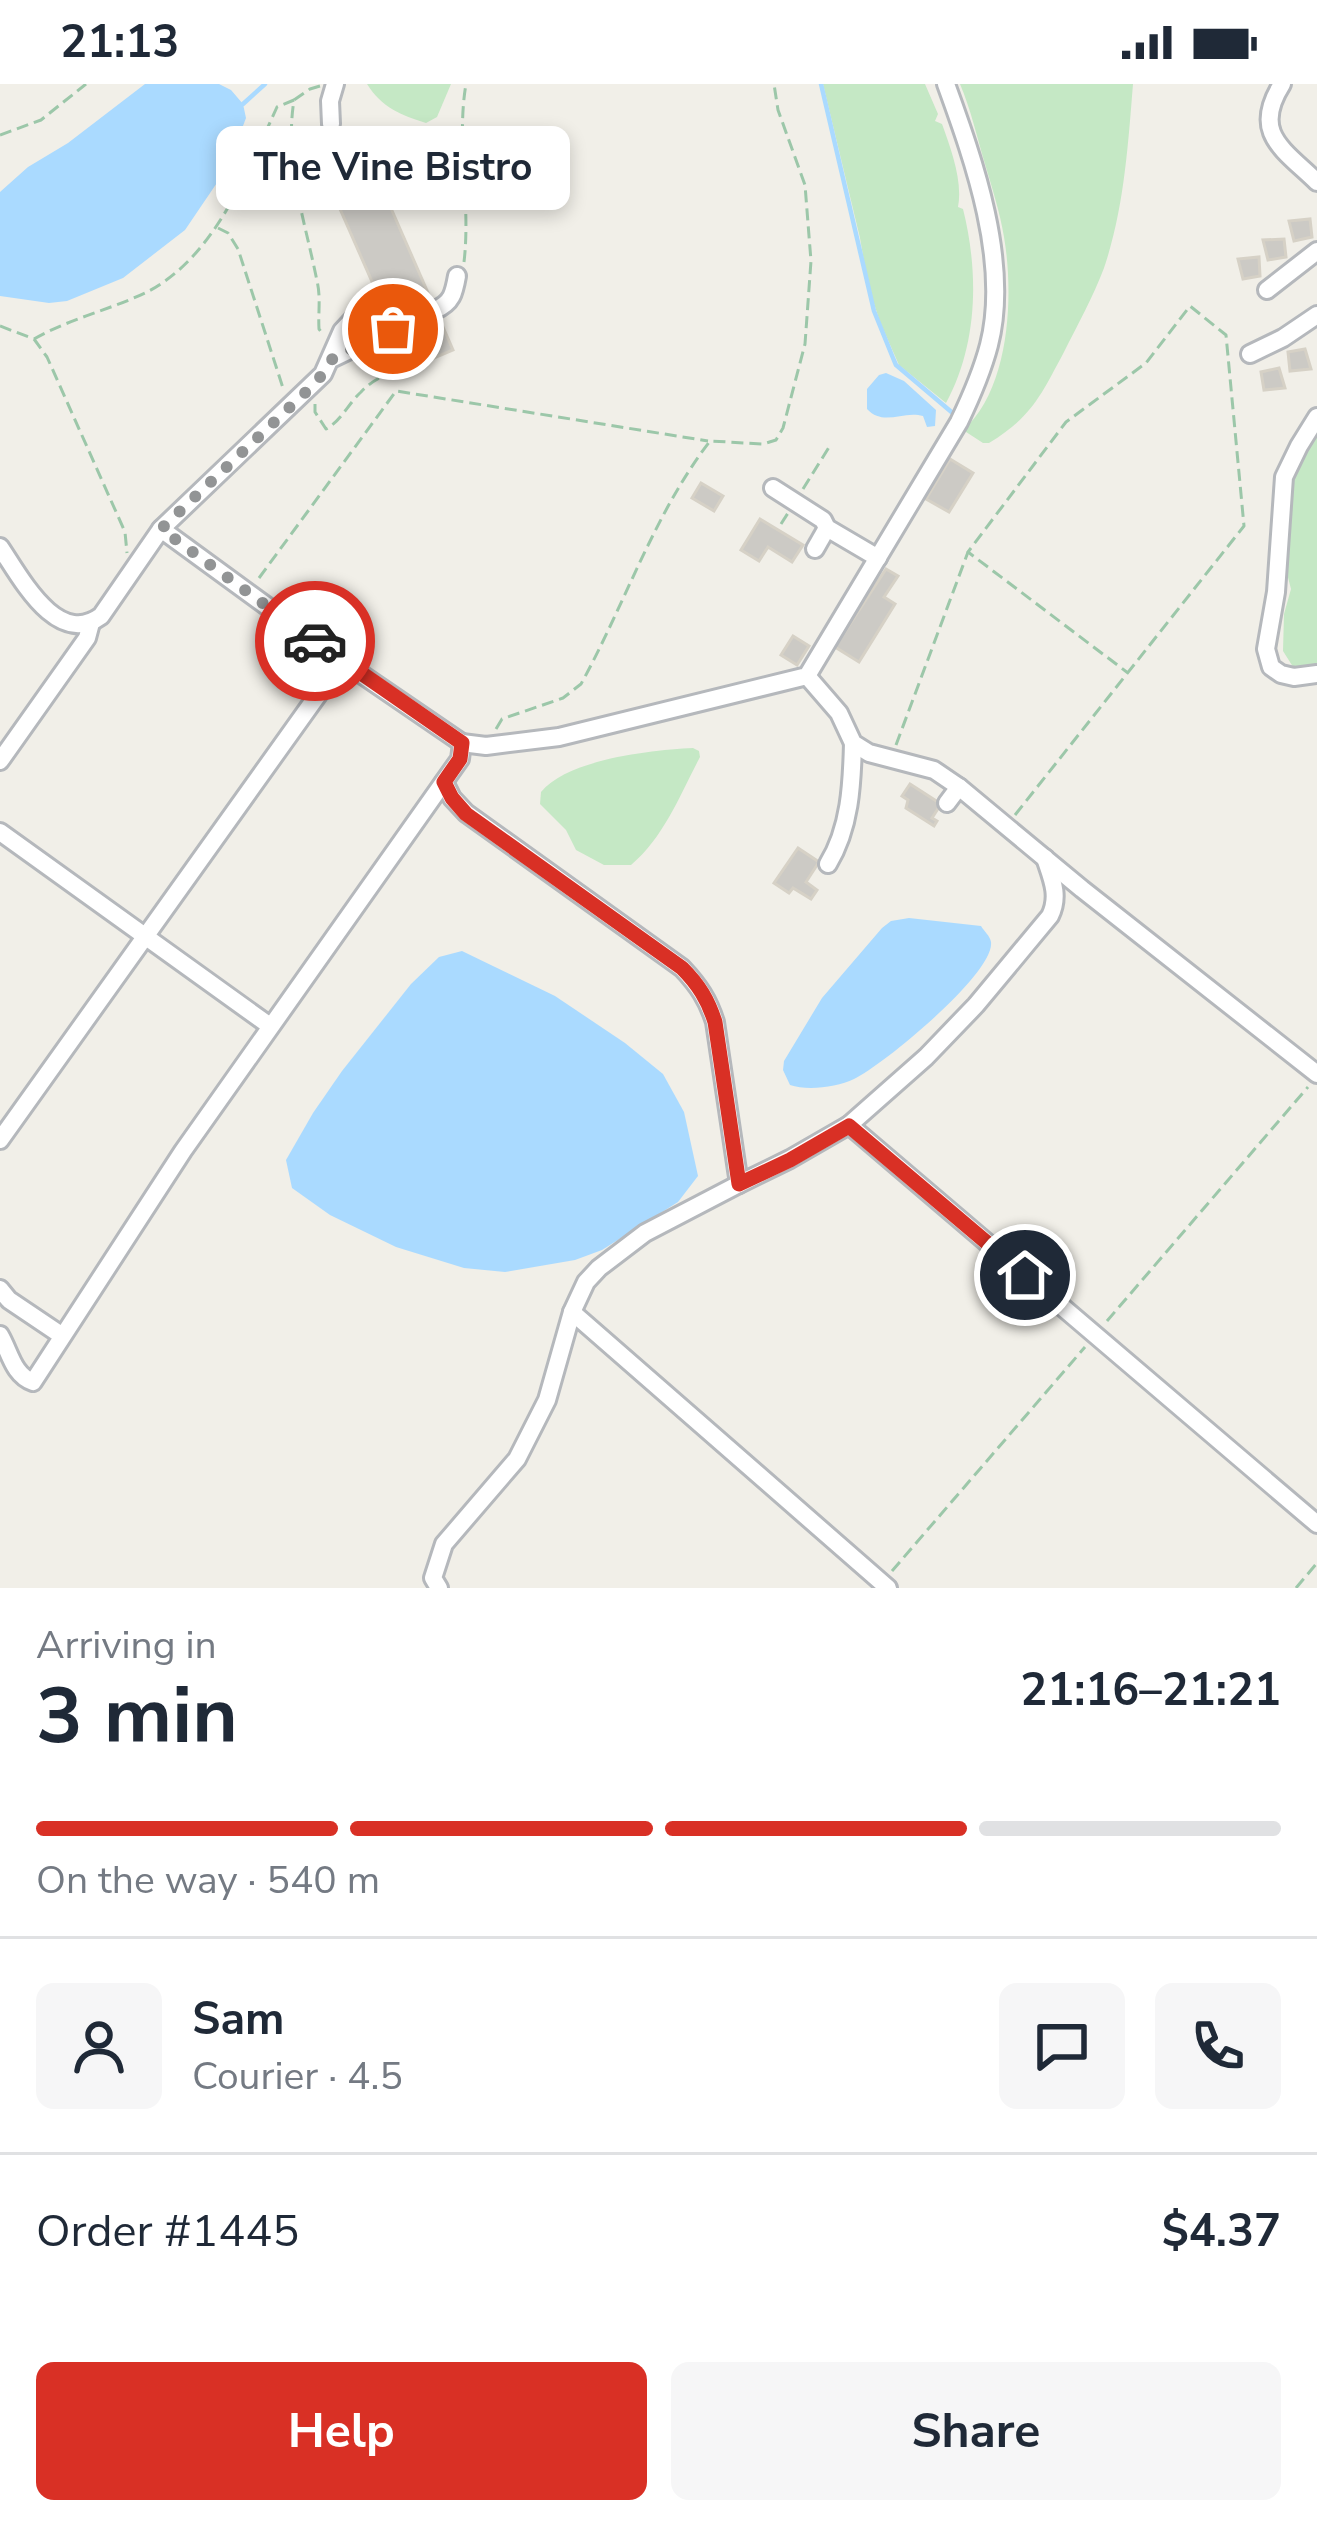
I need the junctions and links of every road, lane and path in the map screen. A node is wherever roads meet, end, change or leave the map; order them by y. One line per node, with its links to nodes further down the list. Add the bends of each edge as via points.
1 (86, 84): 9 (path, via 40,120)
2 (331, 84): 7 (path); 8 (street)
3 (466, 84): 13 (path, via 466,239)
4 (774, 84): 27 (path, via 805,185 806,344 776,440)
5 (946, 84): 36 (street, via 986,218 995,299 990,341 959,422)
6 (1282, 84): 10 (street, via 1269,129)
7 (294, 100): 11 (path, via 277,107); 21 (path, via 292,168 317,280 319,329)
8 (331, 124)
9 (0, 135)
10 (1317, 182)
11 (216, 227): 20 (path, via 150,290); 24 (path, via 238,248 283,388)
12 (1317, 251): 14 (street)
13 (457, 276): 16 (street, via 454,296)
14 (1267, 290)
15 (373, 305): 21 (street)
16 (435, 310)
17 (1317, 315): 22 (street)
18 (0, 326): 20 (path)
19 (393, 329): 21 (street)
20 (34, 339): 37 (path, via 125,532)
21 (333, 352): 24 (street)
22 (1250, 354)
23 (405, 367): 25 (path, via 376,379 334,425 326,429)
24 (296, 401): 32 (street)
25 (315, 412)
26 (1317, 417): 42 (street, via 1284,477 1266,649 1281,674)
27 (710, 441): 38 (path, via 396,391); 46 (path, via 663,516 581,684 502,719)
28 (830, 445): 30 (path)
29 (773, 488): 31 (street)
30 (798, 497)
31 (827, 528): 34 (street); 36 (street)
32 (161, 529): 37 (street); 38 (street)
33 (0, 548): 39 (street, via 50,612 78,626)
34 (814, 549)
35 (968, 552): 41 (path); 41 (path, via 1066,422 1146,363 1190,306 1226,335 1244,526); 47 (path)
36 (878, 558): 43 (street)
37 (130, 573): 39 (street)
38 (248, 592): 40 (street)
39 (91, 623): 48 (street)
40 (342, 661): 44 (street); 58 (street)
41 (1128, 673): 52 (path)
42 (1317, 674)
43 (807, 676): 45 (street, via 839,712); 46 (street, via 559,737)
44 (462, 743): 46 (street); 49 (street)
45 (853, 743): 47 (street); 55 (street, via 846,820)
46 (486, 746)
47 (891, 758): 50 (street)
48 (0, 761)
49 (444, 782): 59 (street); 63 (street, via 466,814 698,985 715,1022)
50 (959, 787): 51 (street); 52 (street)
51 (947, 803)
52 (1007, 826): 54 (street)
53 (0, 832): 58 (street)
54 (1045, 857): 56 (street); 57 (street)
55 (828, 864)
56 (1082, 889): 57 (street); 60 (street)
57 (1056, 904): 61 (street, via 976,1005)
58 (143, 937): 59 (street); 62 (street)
59 (270, 1026): 67 (street)
60 (1317, 1074)
61 (849, 1126): 63 (street); 68 (street)
62 (0, 1141)
63 (739, 1184): 65 (street, via 645,1233 598,1268)
64 (0, 1289): 67 (street)
65 (572, 1312): 70 (street, via 548,1400 517,1459 444,1544 433,1578); 71 (street)
66 (0, 1335): 67 (street, via 17,1372 33,1382)
67 (62, 1335)
68 (1317, 1524)
69 (1317, 1563): 72 (path)
70 (439, 1588)
71 (888, 1588)
72 (1296, 1588)

